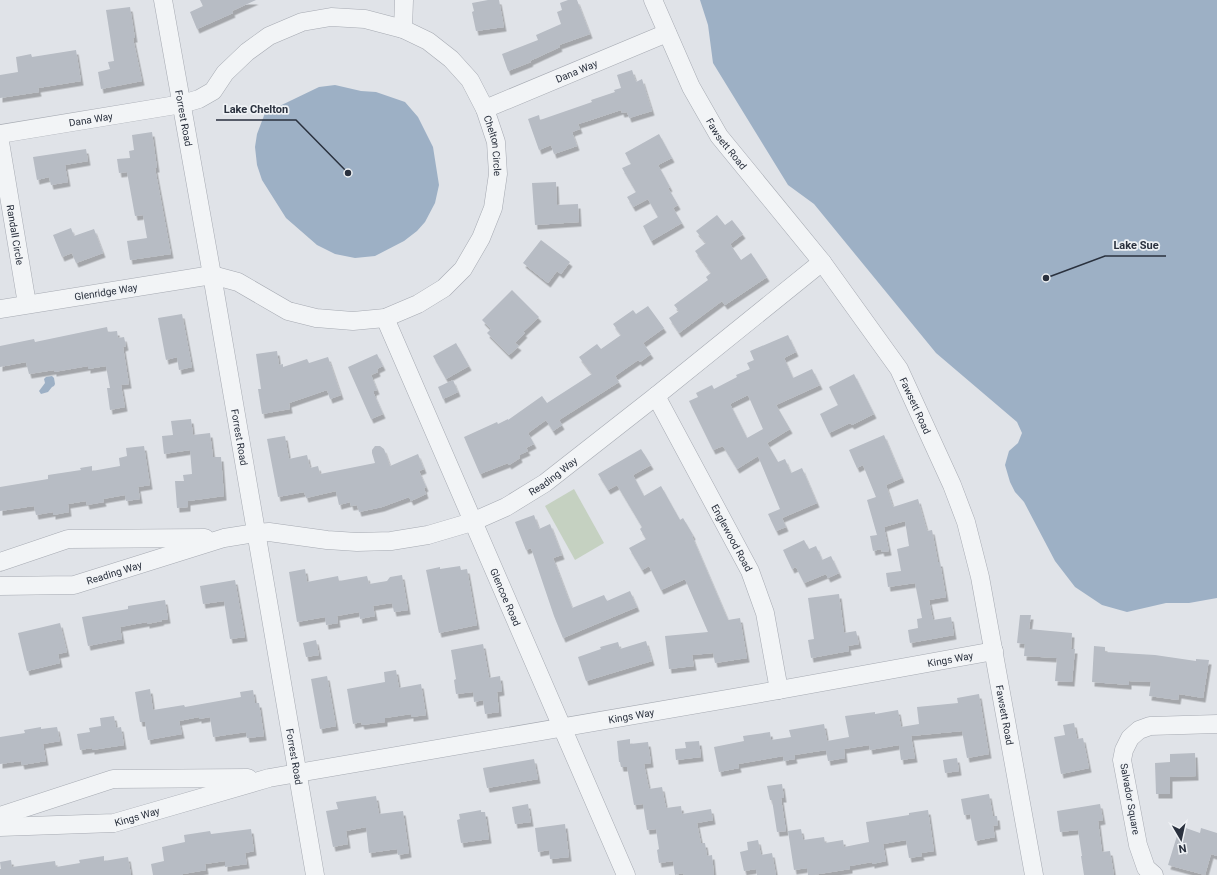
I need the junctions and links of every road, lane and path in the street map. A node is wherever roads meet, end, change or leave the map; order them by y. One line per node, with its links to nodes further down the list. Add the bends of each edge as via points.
1 (163, 0): 6 (street, Forrest Road)
2 (404, 0): 4 (street)
3 (653, 0): 5 (street, Fawsett Road)
4 (403, 29): 6 (street, Chelton Circle, via 352,18 331,17 302,22 269,36 247,52 226,73 213,91); 7 (street, Chelton Circle, via 428,41 451,59 470,80)
5 (667, 33): 7 (street, Dana Way); 10 (street, Fawsett Road, via 691,87 719,136)
6 (182, 104): 8 (street, Dana Way); 11 (street, Forrest Road)
7 (485, 109): 14 (street, Chelton Circle, via 496,142 498,174 493,208 482,238 463,269 444,288 418,304)
8 (0, 134)
9 (0, 142): 12 (street, Randall Circle)
10 (822, 262): 15 (street, Reading Way); 21 (street, Fawsett Road, via 899,369 952,485 966,522)
11 (212, 275): 12 (street, Glenridge Way); 14 (street, Chelton Circle, via 238,282 288,311 316,318 353,321); 17 (street, Forrest Road)
12 (27, 304): 13 (street, Glenridge Way)
13 (0, 309)
14 (385, 318): 16 (street, Glencoe Road)
15 (656, 396): 16 (street, Reading Way, via 545,483 506,507); 22 (street, Englewood Road, via 750,571 765,613)
16 (472, 522): 17 (street, Reading Way, via 428,535 391,541 357,542 268,532); 24 (street, Glencoe Road)
17 (256, 533): 18 (street, Reading Way); 25 (street, Forrest Road)
18 (224, 538): 19 (street, Reading Way, via 68,539); 20 (street, Reading Way, via 74,585)
19 (0, 562)
20 (0, 586)
21 (994, 651): 22 (street, Kings Way); 31 (street, Fawsett Road)
22 (779, 690): 24 (street, Kings Way)
23 (1217, 724): 32 (street, Salvador Square, via 1150,726 1139,730 1130,738 1124,750 1122,760 1138,845 1146,868)
24 (562, 727): 25 (street, Kings Way); 30 (street, Glencoe Road)
25 (298, 773): 26 (street, Kings Way); 29 (street, Forrest Road)
26 (269, 778): 27 (street, Kings Way, via 113,778); 28 (street, Kings Way, via 114,823)
27 (0, 816)
28 (0, 827)
29 (315, 875)
30 (626, 875)
31 (1034, 875)
32 (1154, 875)

